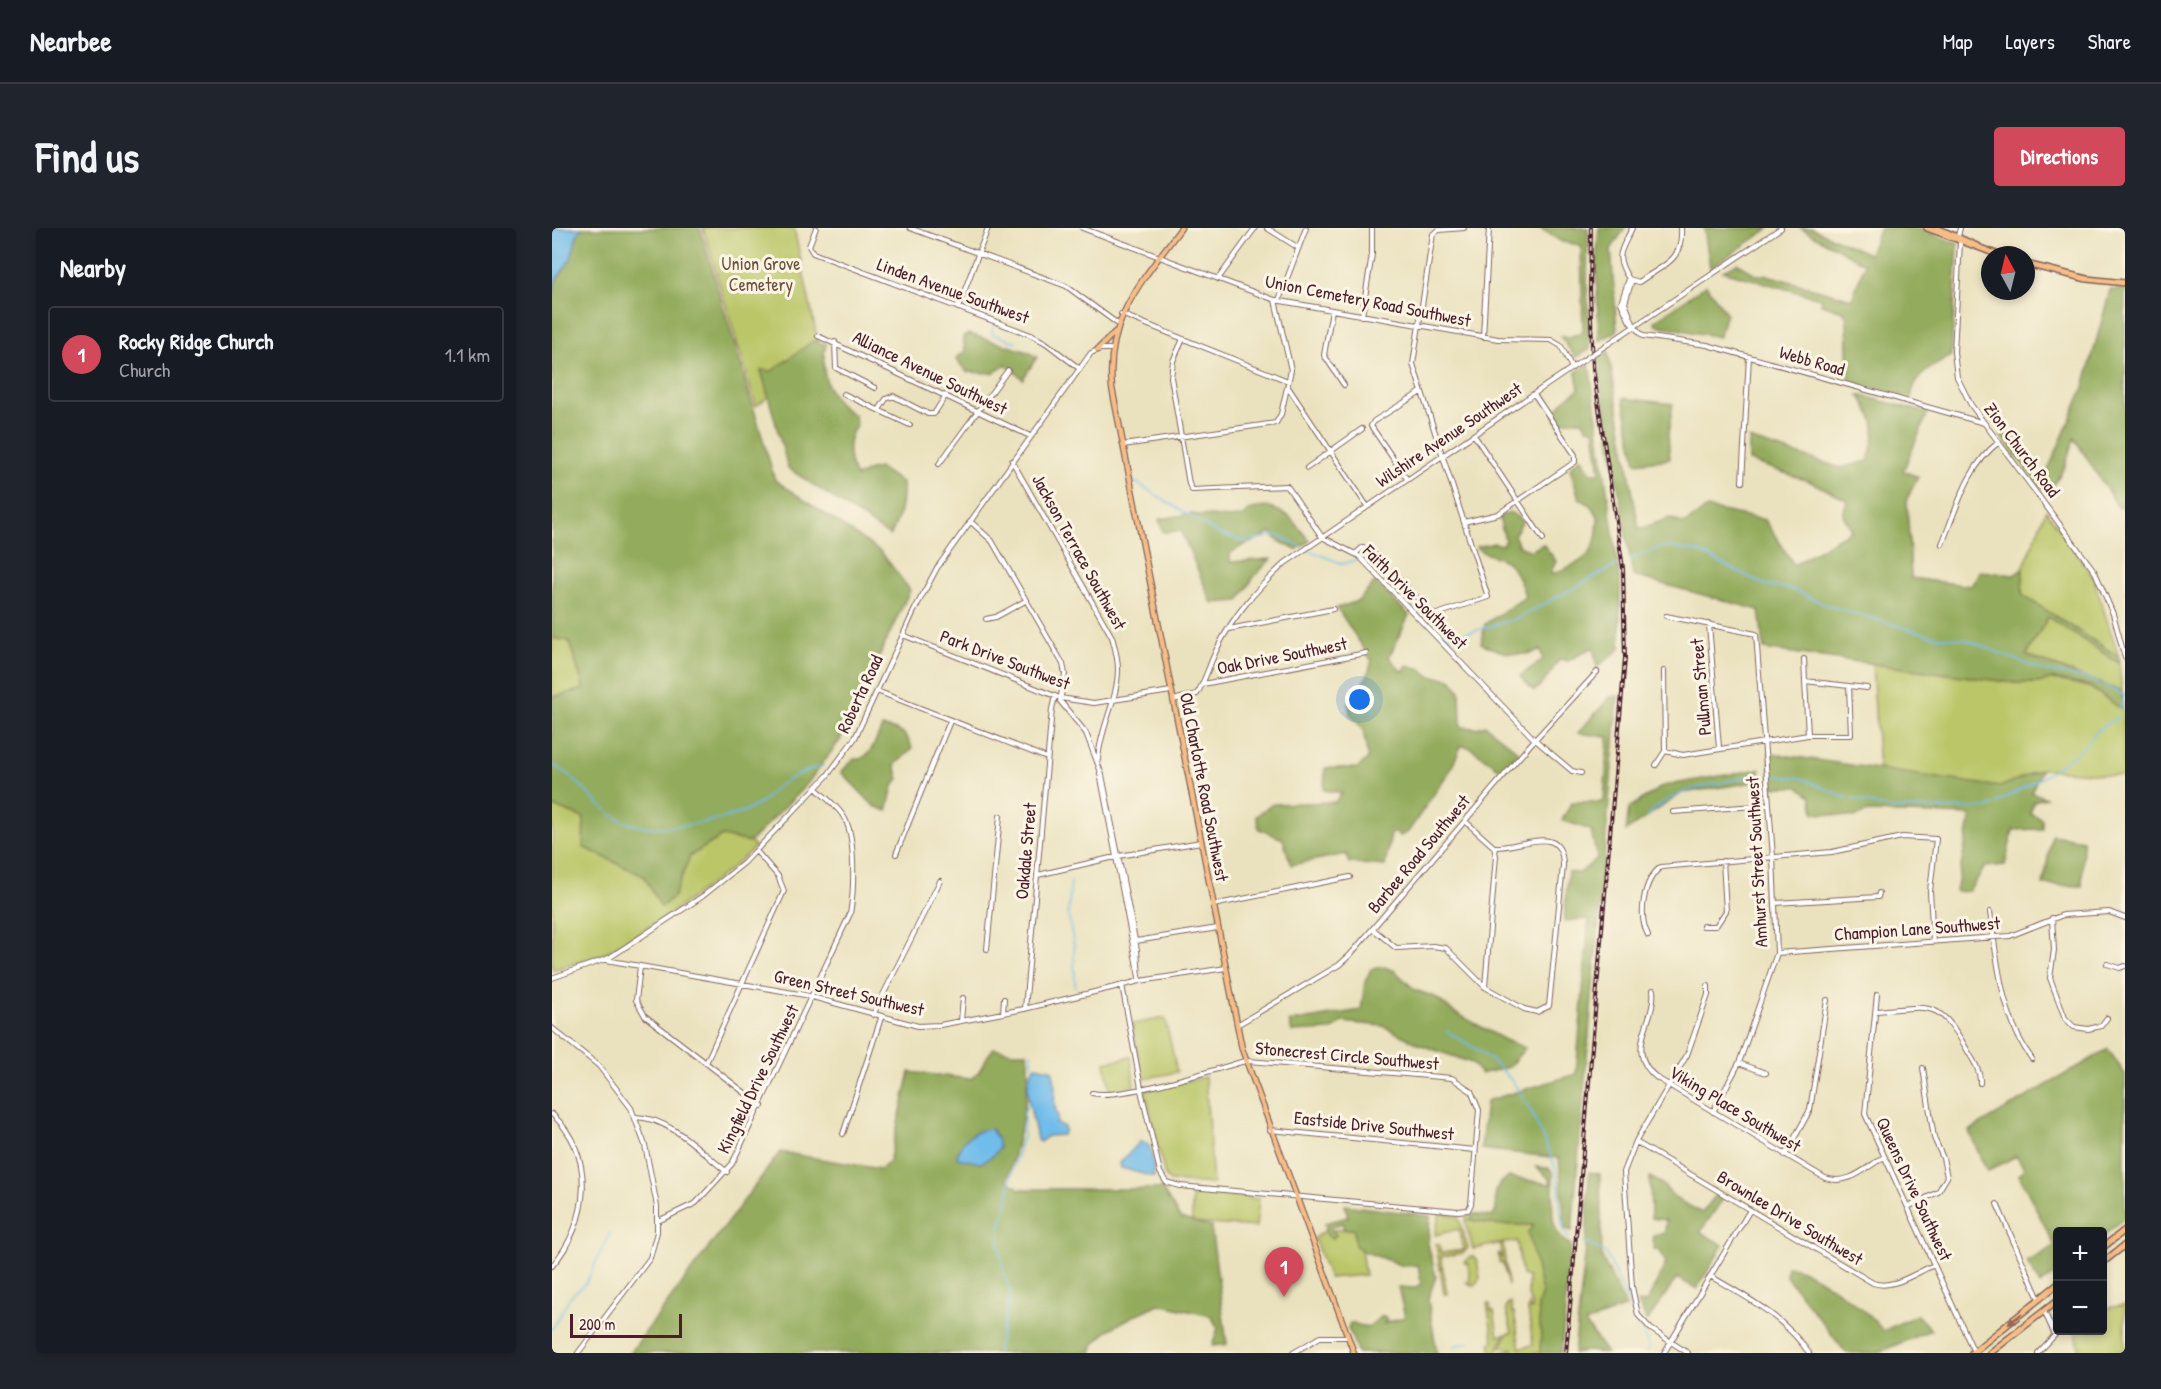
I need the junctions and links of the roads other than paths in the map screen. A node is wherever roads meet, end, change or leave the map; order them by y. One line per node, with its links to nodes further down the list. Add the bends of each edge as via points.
1 (816, 228): 28 (street, Linden Avenue Southwest, via 810,250)
2 (910, 228): 21 (street)
3 (988, 228): 21 (street)
4 (1082, 228): 22 (street, Union Cemetery Road Southwest)
5 (1181, 228): 22 (main road, Old Charlotte Road Southwest)
6 (1255, 228): 24 (street)
7 (1267, 228): 19 (street)
8 (1306, 228): 19 (street)
9 (1372, 228): 31 (street)
10 (1464, 228): 32 (street, via 1433,234)
11 (1488, 228): 36 (street)
12 (1632, 228): 25 (street, via 1619,257)
13 (1681, 228): 25 (street, via 1677,256 1639,282)
14 (1781, 228): 34 (street, Wilshire Avenue Southwest)
15 (1927, 228): 18 (highway)
16 (1937, 228): 18 (highway)
17 (1960, 228): 18 (street, Zion Church Road)
18 (1959, 239): 20 (highway); 54 (street, Zion Church Road, via 1955,367 1964,394)
19 (1297, 247): 27 (street)
20 (1981, 248)
21 (978, 253): 28 (street); 33 (street, via 1066,286)
22 (1160, 257): 24 (street, Union Cemetery Road Southwest); 30 (main road, Old Charlotte Road Southwest)
23 (2035, 266): 26 (highway, via 2087,279)
24 (1218, 279): 27 (street, Union Cemetery Road Southwest)
25 (1631, 279): 34 (street, via 1621,303)
26 (2125, 283)
27 (1277, 300): 29 (street, Union Cemetery Road Southwest); 45 (street, via 1290,359)
28 (958, 308): 43 (street, Linden Avenue Southwest, via 1038,338)
29 (1332, 310): 31 (street, Union Cemetery Road Southwest); 46 (street, via 1324,355)
30 (1121, 314): 33 (main road, Old Charlotte Road Southwest); 37 (street)
31 (1362, 316): 32 (street, Union Cemetery Road Southwest)
32 (1418, 325): 36 (street, Union Cemetery Road Southwest); 48 (street, via 1412,358)
33 (1118, 327): 39 (main road, Old Charlotte Road Southwest); 40 (main road)
34 (1634, 327): 41 (street, Webb Road, via 1646,337 1707,345); 42 (street, Wilshire Avenue Southwest, bridge)
35 (818, 336): 38 (street, Alliance Avenue Southwest)
36 (1483, 337): 42 (street, Union Cemetery Road Southwest, via 1551,340 1561,346)
37 (1183, 339): 45 (street); 59 (street, Faith Drive Southwest, via 1171,373)
38 (835, 342): 47 (street, via 836,368); 51 (street, Alliance Avenue Southwest)
39 (1112, 349): 40 (street); 61 (main road, Old Charlotte Road Southwest, via 1111,375)
40 (1097, 350): 43 (street, Roberta Road)
41 (1749, 357): 54 (street, Webb Road); 68 (street)
42 (1572, 368): 50 (street, Wilshire Avenue Southwest)
43 (1080, 369): 58 (street, Roberta Road)
44 (1008, 370): 53 (street)
45 (1288, 384): 59 (street, via 1281,414 1274,425); 62 (street)
46 (1344, 385)
47 (875, 388)
48 (1421, 392): 63 (street); 67 (street, via 1371,426)
49 (844, 394): 52 (street)
50 (1534, 394): 57 (street, Wilshire Avenue Southwest); 69 (street, via 1576,458 1572,465)
51 (946, 395): 52 (street, via 934,414 892,396); 53 (street, Alliance Avenue Southwest)
52 (879, 410): 55 (street)
53 (978, 411): 58 (street, Alliance Avenue Southwest); 65 (street)
54 (1985, 423): 60 (street, Zion Church Road)
55 (910, 426)
56 (1362, 429): 62 (street)
57 (1474, 435): 63 (street, Wilshire Avenue Southwest); 69 (street)
58 (1030, 436): 64 (street, Roberta Road)
59 (1180, 438): 61 (street); 73 (street, Faith Drive Southwest, via 1192,490 1284,484)
60 (1999, 442): 75 (street, via 1972,471); 85 (street, Zion Church Road, via 2095,572 2113,614)
61 (1123, 445): 93 (main road, Old Charlotte Road Southwest)
62 (1330, 451): 66 (street); 70 (street)
63 (1442, 456): 67 (street, Wilshire Avenue Southwest); 72 (street)
64 (1012, 461): 71 (street, Roberta Road); 97 (street, Jackson Terrace Southwest, via 1113,637 1118,669)
65 (939, 464)
66 (1307, 468)
67 (1407, 479): 70 (street, Wilshire Avenue Southwest)
68 (1742, 482)
69 (1518, 500): 72 (street, via 1493,517); 74 (street)
70 (1367, 506): 73 (street, Wilshire Avenue Southwest)
71 (970, 521): 77 (street, Oakdale Street, via 992,541); 83 (street, Roberta Road, via 937,568)
72 (1464, 522): 76 (street, via 1488,597 1434,615 1369,549 1362,548)
73 (1322, 537): 76 (street, Faith Drive Southwest); 82 (street, Wilshire Avenue Southwest, via 1267,579)
74 (1543, 539)
75 (1942, 544)
76 (1359, 557): 100 (street, Faith Drive Southwest)
77 (1027, 600): 80 (street); 95 (street, Oakdale Street, via 1064,664)
78 (1333, 609): 82 (street)
79 (1666, 616): 81 (street)
80 (986, 618)
81 (1709, 624): 101 (street, Amhurst Street Southwest, via 1756,634); 102 (street, Pullman Street)
82 (1228, 629): 90 (street, Wilshire Avenue Southwest)
83 (903, 635): 94 (street, Roberta Road); 95 (street, Park Drive Southwest)
84 (1366, 653): 90 (street, Oak Drive Southwest)
85 (2125, 658)
86 (1804, 659): 89 (street)
87 (1598, 672): 100 (street, Barbee Road Southwest)
88 (1664, 672): 103 (street)
89 (1805, 681): 91 (street); 99 (street)
90 (1203, 684): 96 (street, via 1197,694)
91 (1849, 686): 92 (street); 99 (street, via 1851,735)
92 (1867, 688)
93 (1171, 690): 96 (main road, Old Charlotte Road Southwest); 97 (street, Park Drive Southwest)
94 (877, 691): 98 (street); 108 (street, Roberta Road, via 851,745)
95 (1058, 697): 97 (street, Park Drive Southwest, via 1088,703); 104 (street, Oakdale Street); 105 (street, Jackson Terrace Southwest, via 1086,732)
96 (1173, 700): 113 (main road, Old Charlotte Road Southwest)
97 (1112, 702): 105 (street, Jackson Terrace Southwest, via 1102,730)
98 (950, 721): 104 (street); 116 (street)
99 (1808, 735): 101 (street)
100 (1535, 740): 107 (street, Faith Drive Southwest, via 1572,771); 112 (street, Barbee Road Southwest)
101 (1764, 742): 102 (street); 109 (street, Amhurst Street Southwest)
102 (1719, 748): 103 (street, via 1683,755)
103 (1665, 751): 106 (street)
104 (1047, 758): 120 (street, Oakdale Street)
105 (1098, 764): 117 (street, Jackson Terrace Southwest)
106 (1656, 765)
107 (1581, 773)
108 (816, 788): 115 (street, Roberta Road); 151 (street, Kingfield Drive Southwest, via 847,823 853,892 850,914)
109 (1769, 805): 110 (street); 118 (street, Amhurst Street Southwest)
110 (1673, 812)
111 (1000, 816): 136 (street)
112 (1465, 821): 114 (street); 131 (street, Barbee Road Southwest)
113 (1201, 842): 117 (street); 125 (main road, Old Charlotte Road Southwest)
114 (1494, 847): 148 (street); 148 (street, via 1548,840 1561,851 1563,866 1549,1006 1534,1012)
115 (756, 851): 138 (street, Roberta Road, via 703,896); 145 (street, via 778,876 784,891)
116 (896, 854)
117 (1117, 856): 120 (street); 134 (street, Jackson Terrace Southwest)
118 (1773, 857): 119 (street); 124 (street, Amhurst Street Southwest); 135 (street, via 1832,852 1902,837 1936,839 1930,891)
119 (1723, 861): 129 (street, via 1726,911 1716,926); 132 (street, via 1668,865 1654,872 1646,885 1644,923)
120 (1038, 875): 155 (street, Oakdale Street)
121 (1350, 877): 125 (street)
122 (940, 881): 158 (street)
123 (1880, 892): 124 (street, via 1878,897)
124 (1775, 903): 137 (street, Amhurst Street Southwest)
125 (1213, 905): 130 (main road, Old Charlotte Road Southwest)
126 (1990, 912): 133 (street)
127 (2052, 918): 128 (street, Champion Lane Southwest, via 2109,912); 133 (street, Champion Lane Southwest, via 2010,936); 160 (street, via 2054,950 2050,978 2065,1018 2074,1027 2088,1029 2101,1026)
128 (2125, 918)
129 (1703, 926)
130 (1218, 928): 134 (street); 142 (main road, Old Charlotte Road Southwest)
131 (1373, 929): 148 (street, via 1396,948 1446,948); 162 (street, Barbee Road Southwest, via 1339,965)
132 (1648, 935)
133 (1994, 937): 135 (street, Champion Lane Southwest); 164 (street, via 2004,993)
134 (1133, 942): 144 (street, Jackson Terrace Southwest)
135 (1933, 942): 137 (street, Champion Lane Southwest)
136 (987, 949)
137 (1777, 953): 167 (street, Amhurst Street Southwest)
138 (606, 960): 141 (street, Green Street Southwest); 143 (street, Roberta Road)
139 (2107, 964): 140 (street)
140 (2125, 966)
141 (640, 967): 145 (street, Green Street Southwest); 166 (street, via 635,991 640,1010)
142 (1226, 968): 144 (street, Green Street Southwest); 162 (main road, Old Charlotte Road Southwest)
143 (552, 978)
144 (1140, 980): 146 (street, Green Street Southwest)
145 (743, 983): 151 (street, Green Street Southwest); 166 (street)
146 (1122, 985): 155 (street, Green Street Southwest); 172 (street)
147 (1708, 986): 171 (street, via 1693,1042)
148 (1485, 987)
149 (1653, 990): 171 (street, Viking Place Southwest, via 1641,1050 1650,1071)
150 (1877, 994): 156 (street, Queens Drive Southwest)
151 (812, 997): 158 (street, Green Street Southwest); 174 (street, Kingfield Drive Southwest)
152 (963, 998): 161 (street)
153 (1004, 999): 157 (street)
154 (1827, 1000): 182 (street, via 1810,1110)
155 (1025, 1009): 157 (street, Green Street Southwest)
156 (1876, 1011): 170 (street, via 1928,1008 1944,1014 1979,1071); 183 (street, Queens Drive Southwest, via 1864,1105)
157 (1003, 1013): 161 (street, Green Street Southwest)
158 (873, 1015): 159 (street, Green Street Southwest)
159 (881, 1018): 161 (street, Green Street Southwest, via 918,1026); 179 (street)
160 (2107, 1018)
161 (961, 1021)
162 (1237, 1025): 165 (main road, Old Charlotte Road Southwest)
163 (552, 1028): 177 (street, via 609,1077)
164 (2032, 1059)
165 (1245, 1061): 172 (street, Stonecrest Circle Southwest); 178 (main road, Old Charlotte Road Southwest); 181 (street, Stonecrest Circle Southwest, via 1460,1081 1472,1091 1477,1102)
166 (706, 1063): 174 (street)
167 (1739, 1063): 169 (street); 175 (street, Amhurst Street Southwest)
168 (1923, 1068): 187 (street, via 1934,1138 1947,1177 1938,1192)
169 (1766, 1073)
170 (1980, 1083)
171 (1669, 1086): 175 (street, Viking Place Southwest); 180 (street)
172 (1141, 1088): 173 (street, Stonecrest Circle Southwest, via 1110,1095); 185 (street, via 1160,1172 1166,1182)
173 (1092, 1093)
174 (762, 1106): 184 (street, Kingfield Drive Southwest)
175 (1713, 1112): 182 (street, Viking Place Southwest)
176 (552, 1114): 195 (street, via 573,1142 583,1186 578,1225)
177 (635, 1117): 184 (street, via 665,1125); 189 (street, via 650,1165)
178 (1270, 1130): 181 (street, Eastside Drive Southwest); 185 (main road, Old Charlotte Road Southwest)
179 (843, 1134)
180 (1636, 1141): 188 (street, Brownlee Drive Southwest); 202 (street, via 1624,1172 1633,1300 1644,1324)
181 (1475, 1150): 185 (street, Stonecrest Circle Southwest, via 1468,1210)
182 (1785, 1155): 183 (street, Viking Place Southwest, via 1835,1180 1851,1178)
183 (1884, 1157): 187 (street, Queens Drive Southwest)
184 (727, 1172): 189 (street, Kingfield Drive Southwest, via 696,1203)
185 (1295, 1198): 201 (main road, Old Charlotte Road Southwest)
186 (1997, 1204): 198 (street)
187 (1908, 1207): 194 (street, Queens Drive Southwest)
188 (1750, 1210): 194 (street, Brownlee Drive Southwest, via 1878,1285 1893,1284); 196 (street)
189 (658, 1221): 204 (street, via 650,1258)
190 (2125, 1231): 191 (highway)
191 (2107, 1245)
192 (2125, 1245): 193 (highway)
193 (2107, 1260)
194 (1934, 1265): 203 (street, Queens Drive Southwest)
195 (552, 1266)
196 (1710, 1276): 202 (street); 209 (street, via 1771,1313)
197 (2053, 1288): 198 (highway)
198 (2039, 1299): 203 (highway, one-way to 203)
199 (2053, 1304): 200 (highway)
200 (2044, 1311): 210 (highway); 211 (street, via 2055,1335)
201 (1347, 1337): 205 (street, via 1320,1337); 206 (main road, Old Charlotte Road Southwest)
202 (1671, 1341): 207 (street); 208 (street)
203 (1974, 1352)
204 (578, 1353)
205 (1293, 1353)
206 (1354, 1353)
207 (1664, 1353)
208 (1688, 1353)
209 (1809, 1353)
210 (1990, 1353)
211 (2038, 1353)

